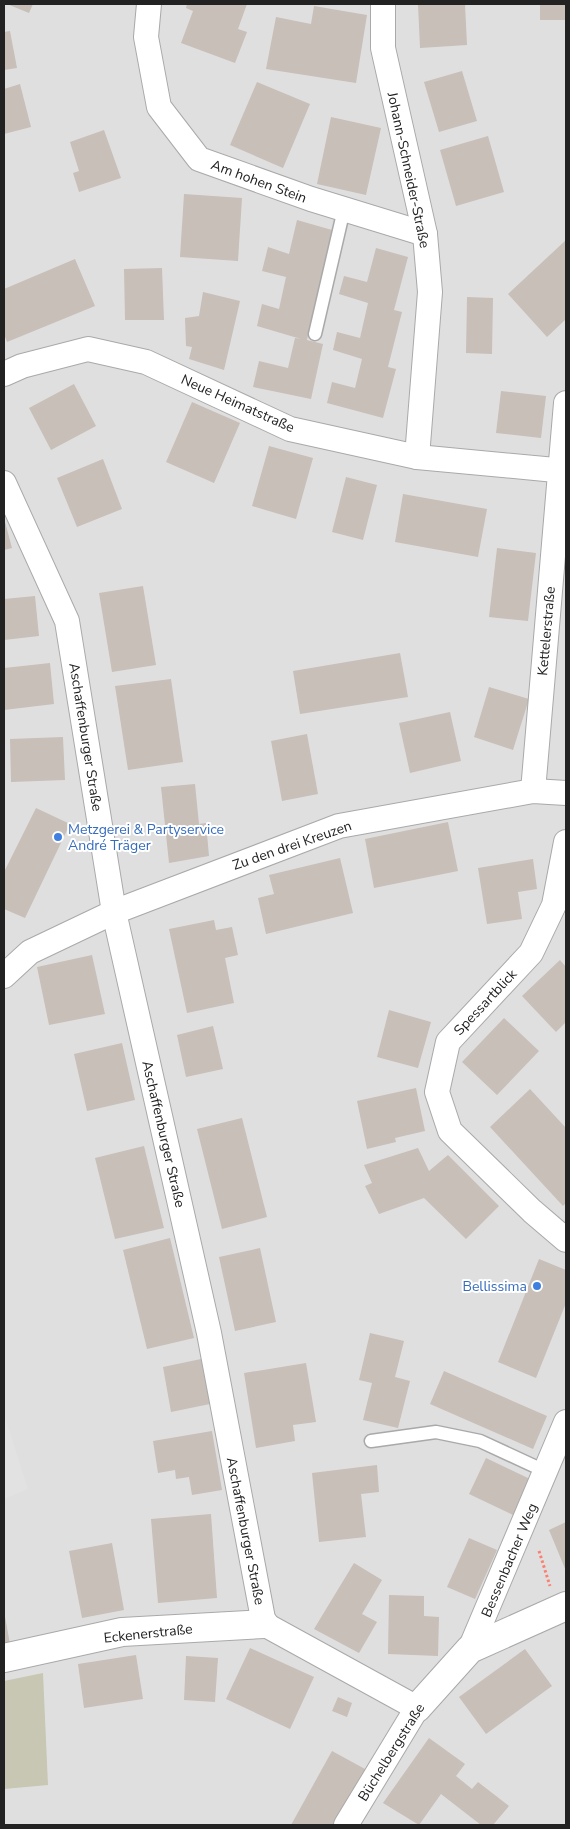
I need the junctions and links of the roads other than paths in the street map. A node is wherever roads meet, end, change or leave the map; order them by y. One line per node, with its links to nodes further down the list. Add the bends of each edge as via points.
1 (149, 4): 3 (street, Am hohen Stein, via 146,37 159,107 199,159)
2 (383, 4): 4 (street, Johann-Schneider-Straße, via 384,48)
3 (344, 209): 4 (street, Am hohen Stein); 5 (lane)
4 (425, 234): 8 (street, Johann-Schneider-Straße, via 430,292)
5 (315, 334)
6 (4, 374): 8 (street, Neue Heimatstraße, via 22,366 88,349 146,362 290,429)
7 (566, 403): 9 (street, Kettelerstraße)
8 (417, 457): 9 (street, Neue Heimatstraße)
9 (563, 471): 11 (street, Kettelerstraße)
10 (4, 483): 14 (street, Aschaffenburger Straße, via 67,621)
11 (532, 791): 12 (street, Zu den drei Kreuzen); 14 (street, Zu den drei Kreuzen, via 339,826)
12 (566, 793)
13 (566, 842): 16 (street, Spessartblick, via 554,905 531,953 448,1042 437,1092 450,1131)
14 (114, 912): 15 (street, Zu den drei Kreuzen, via 30,952); 21 (street, Aschaffenburger Straße, via 209,1333)
15 (4, 976)
16 (566, 1240)
17 (566, 1422): 19 (street, Bessenbacher Weg)
18 (371, 1441): 19 (lane, via 436,1432 480,1441)
19 (547, 1472): 22 (street, Bessenbacher Weg)
20 (562, 1608): 22 (street, Büchelbergstraße)
21 (264, 1624): 23 (street, Eckenerstraße, via 122,1632); 24 (street, Aschaffenburger Straße)
22 (470, 1649): 24 (street, Büchelbergstraße)
23 (4, 1658)
24 (417, 1708): 25 (street, Büchelbergstraße)
25 (346, 1825)

